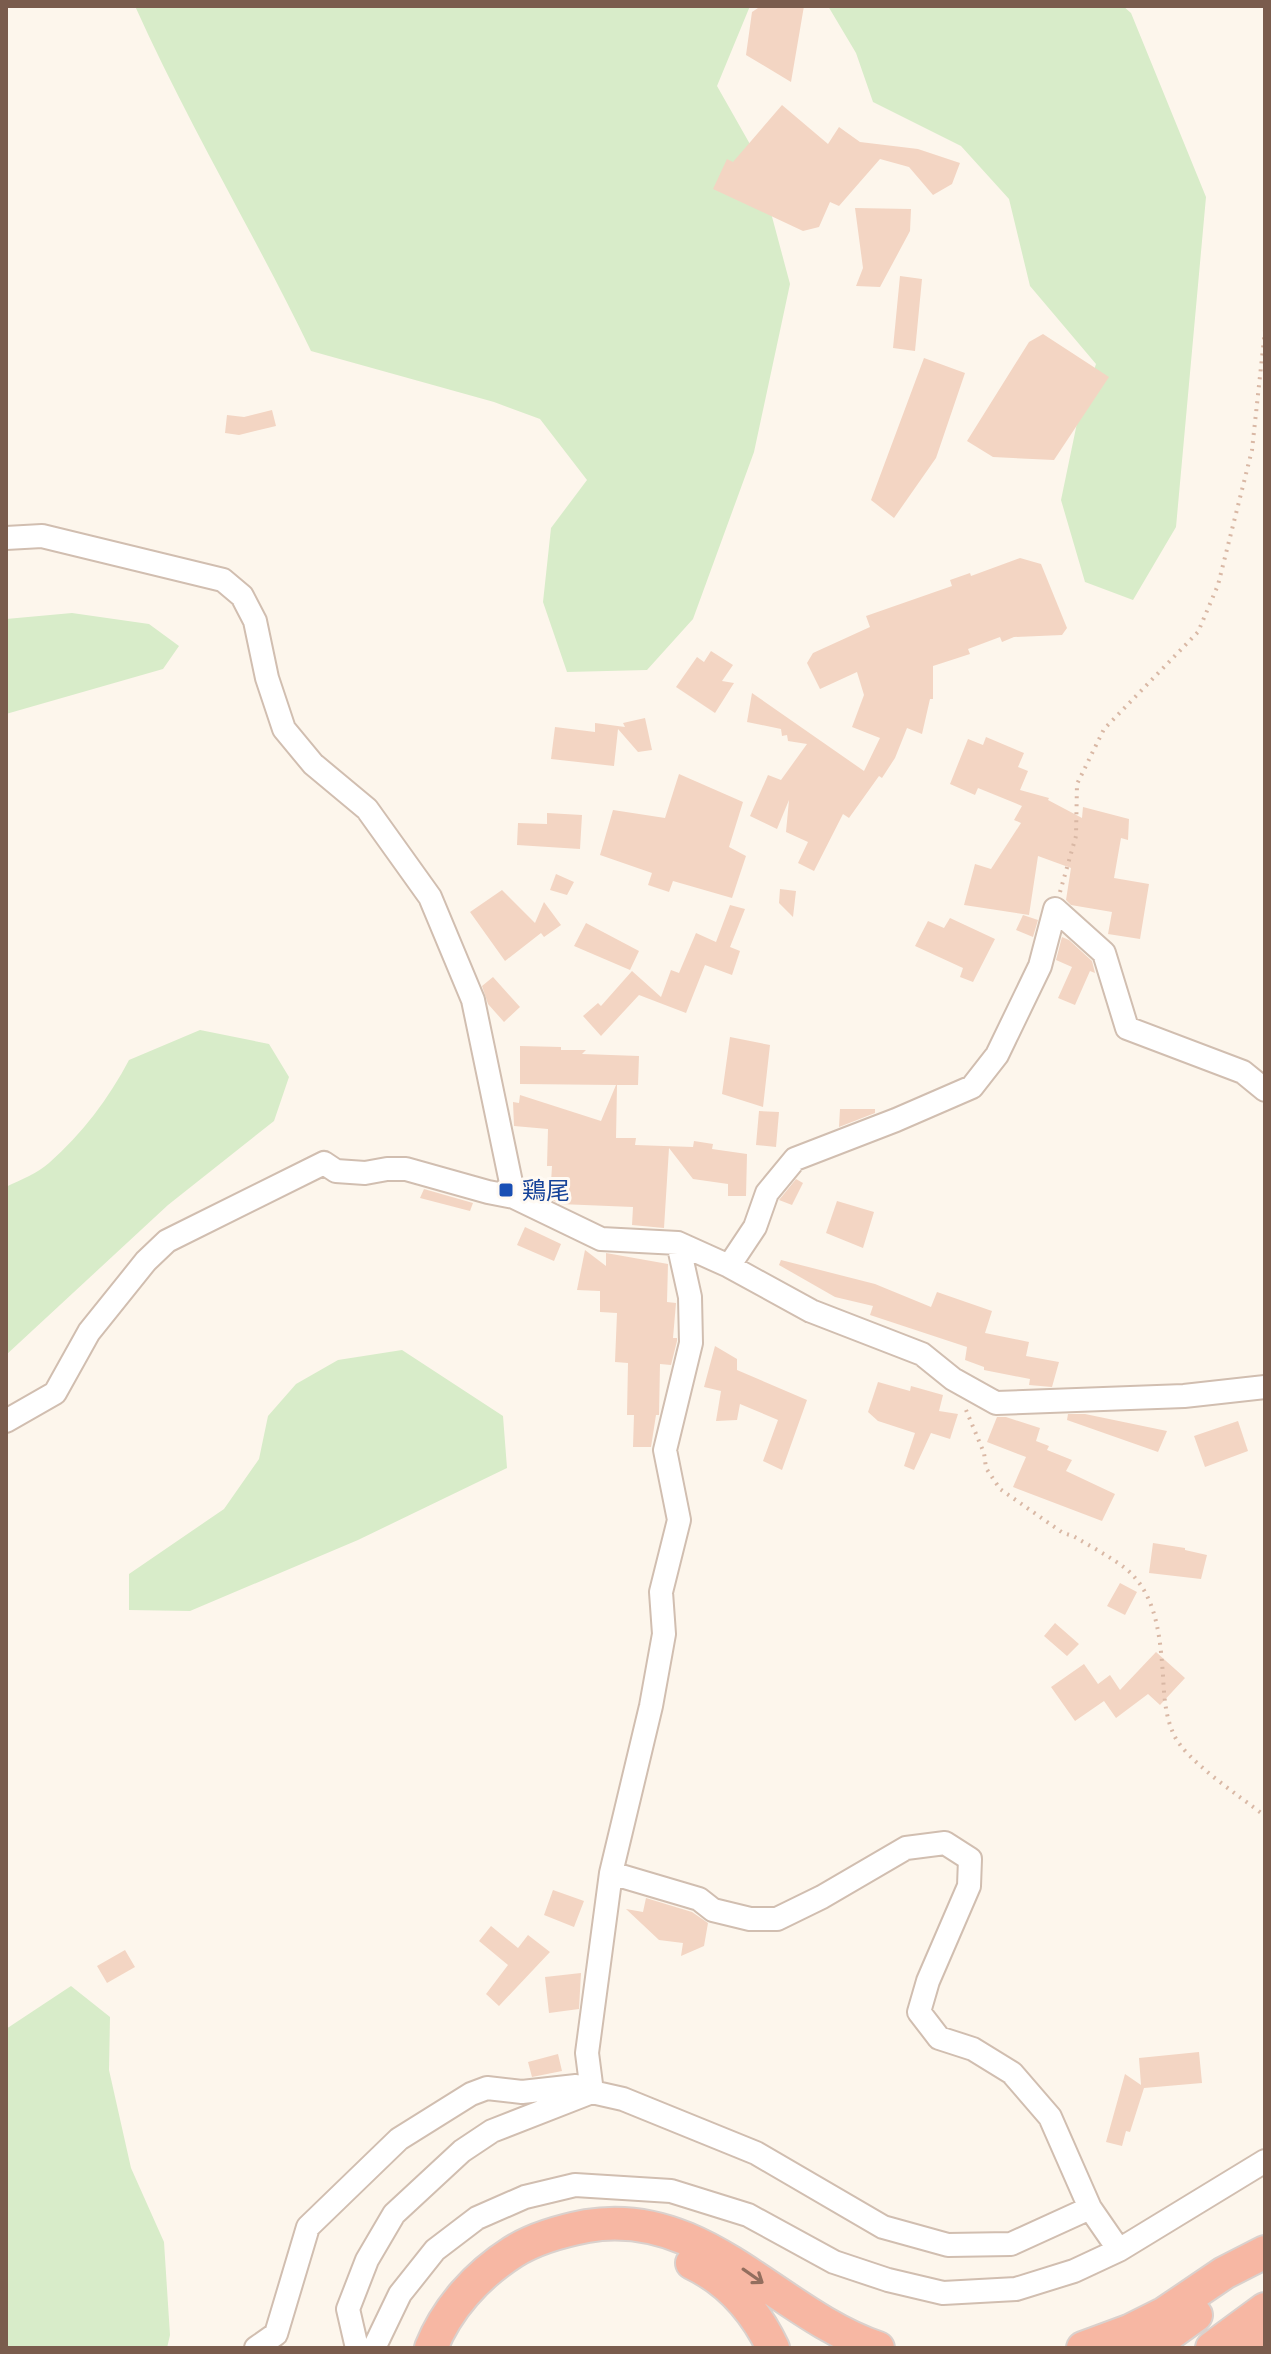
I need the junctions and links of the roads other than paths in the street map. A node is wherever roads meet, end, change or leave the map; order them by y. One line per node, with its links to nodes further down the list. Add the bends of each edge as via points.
1 (6, 538): 3 (street, via 42,536 223,580 242,596 255,621 284,729 313,764 367,809 430,897 473,1000)
2 (1265, 1090): 5 (street, via 1243,1072 1127,1028 1104,953 1055,909 1040,966 997,1055 972,1087 795,1159 767,1193 755,1227)
3 (514, 1197): 4 (street, via 601,1239); 7 (street, via 406,1169 336,1171 324,1163 167,1241 89,1332 55,1393)
4 (678, 1243): 5 (street); 8 (street, via 690,1297 691,1343 665,1450 679,1520 661,1592 664,1634 651,1706)
5 (729, 1266): 6 (street, via 811,1311 922,1354 996,1403 1184,1396)
6 (1265, 1387)
7 (6, 1421)
8 (611, 1873): 9 (street, via 587,2053); 11 (street, via 699,1899 713,1910 777,1919 906,1848 945,1843 970,1859 969,1886 919,2012 939,2038 973,2049 1012,2073 1050,2117)
9 (592, 2092): 11 (street, via 702,2129 756,2153 883,2227 948,2245 1011,2244); 17 (street, via 576,2086 522,2092 487,2088 399,2139 308,2227 276,2334); 18 (street, via 492,2131 462,2151 394,2214 367,2260 348,2309)
10 (1265, 2161): 12 (street)
11 (1090, 2208): 12 (street)
12 (1119, 2250): 19 (street, via 1016,2289 943,2293 834,2262 748,2215 671,2191 575,2185 525,2197 477,2218 435,2250 400,2294)
13 (1265, 2252): 24 (highway, via 1165,2313)
14 (1265, 2264): 25 (highway)
15 (1265, 2309): 26 (highway)
16 (1265, 2339): 27 (highway)
17 (256, 2348)
18 (357, 2348)
19 (374, 2348)
20 (431, 2348): 23 (highway, one-way to 23, via 463,2294 502,2259 547,2235 621,2223 647,2225 695,2241 839,2330)
21 (454, 2348): 22 (highway, via 468,2322 508,2279 561,2253 621,2244 651,2247 703,2268 728,2285 750,2308)
22 (773, 2348)
23 (878, 2348)
24 (1083, 2348)
25 (1150, 2348)
26 (1212, 2348)
27 (1253, 2348)

